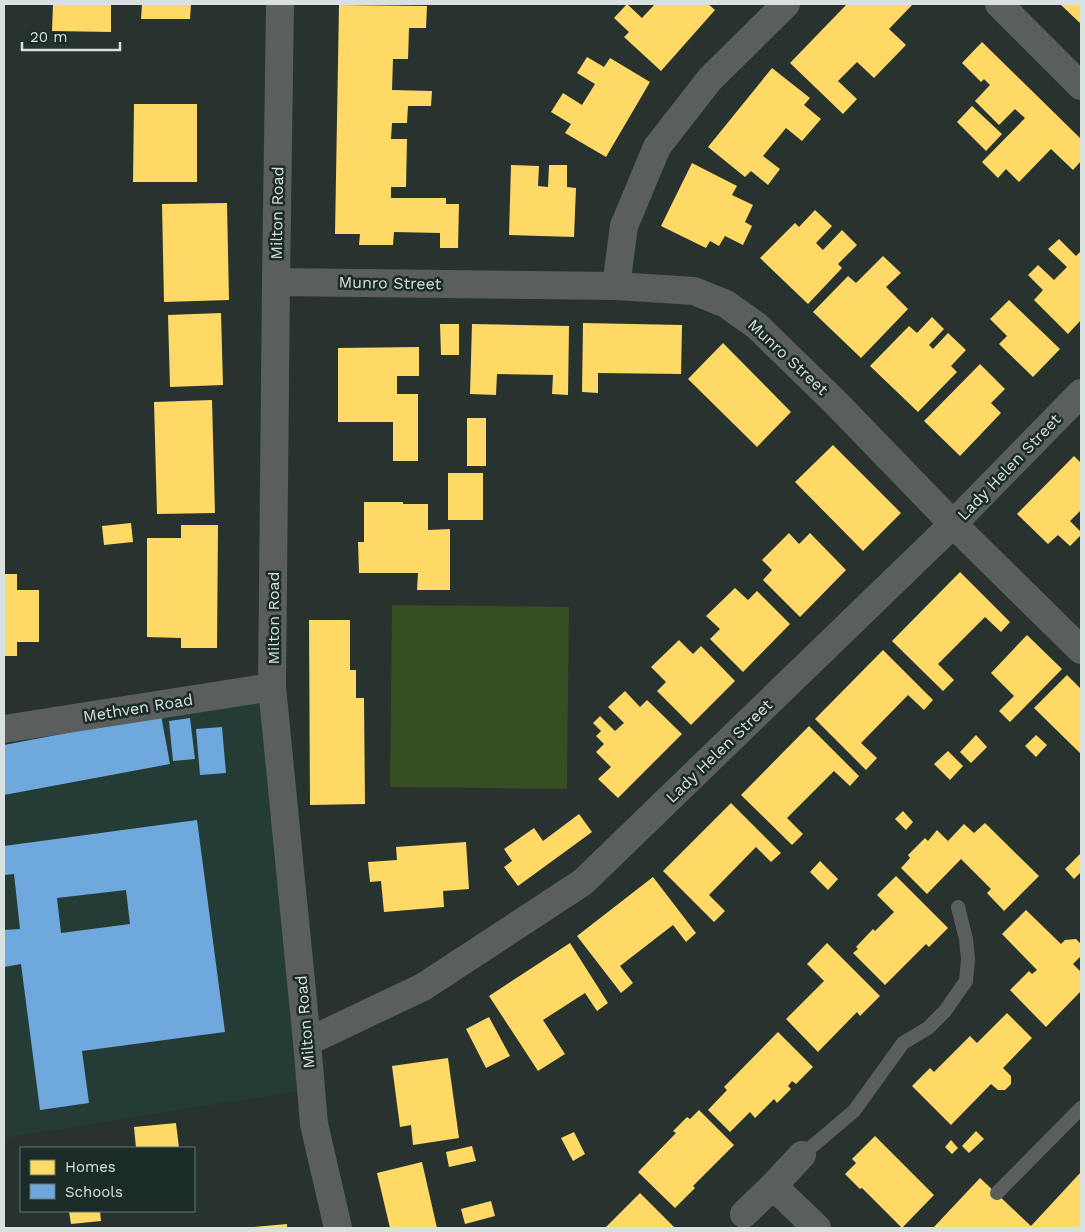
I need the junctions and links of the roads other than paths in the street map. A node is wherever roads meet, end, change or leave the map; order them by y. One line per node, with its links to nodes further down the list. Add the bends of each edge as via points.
1 (280, 4): 5 (street, Milton Road)
2 (786, 4): 6 (street, via 710,79 657,147 624,226)
3 (999, 4): 4 (street)
4 (1081, 86)
5 (276, 282): 6 (street, Munro Street); 10 (street, Milton Road)
6 (616, 286): 8 (street, Munro Street, via 694,291 726,304 742,315 836,403)
7 (1081, 393): 8 (street, Lady Helen Street)
8 (953, 524): 9 (street, Munro Street); 13 (street, Lady Helen Street, via 583,882 423,988)
9 (1081, 650)
10 (272, 687): 11 (street, Methven Road); 13 (street, Milton Road)
11 (4, 729)
12 (958, 908): 15 (lane, via 966,939 966,981 945,1011 928,1028 903,1043 854,1111)
13 (307, 1042): 19 (street, Milton Road, via 314,1124)
14 (1081, 1108): 17 (lane)
15 (802, 1155): 16 (street)
16 (774, 1186): 18 (street); 20 (street)
17 (997, 1193)
18 (744, 1214)
19 (338, 1228)
20 (817, 1228)

